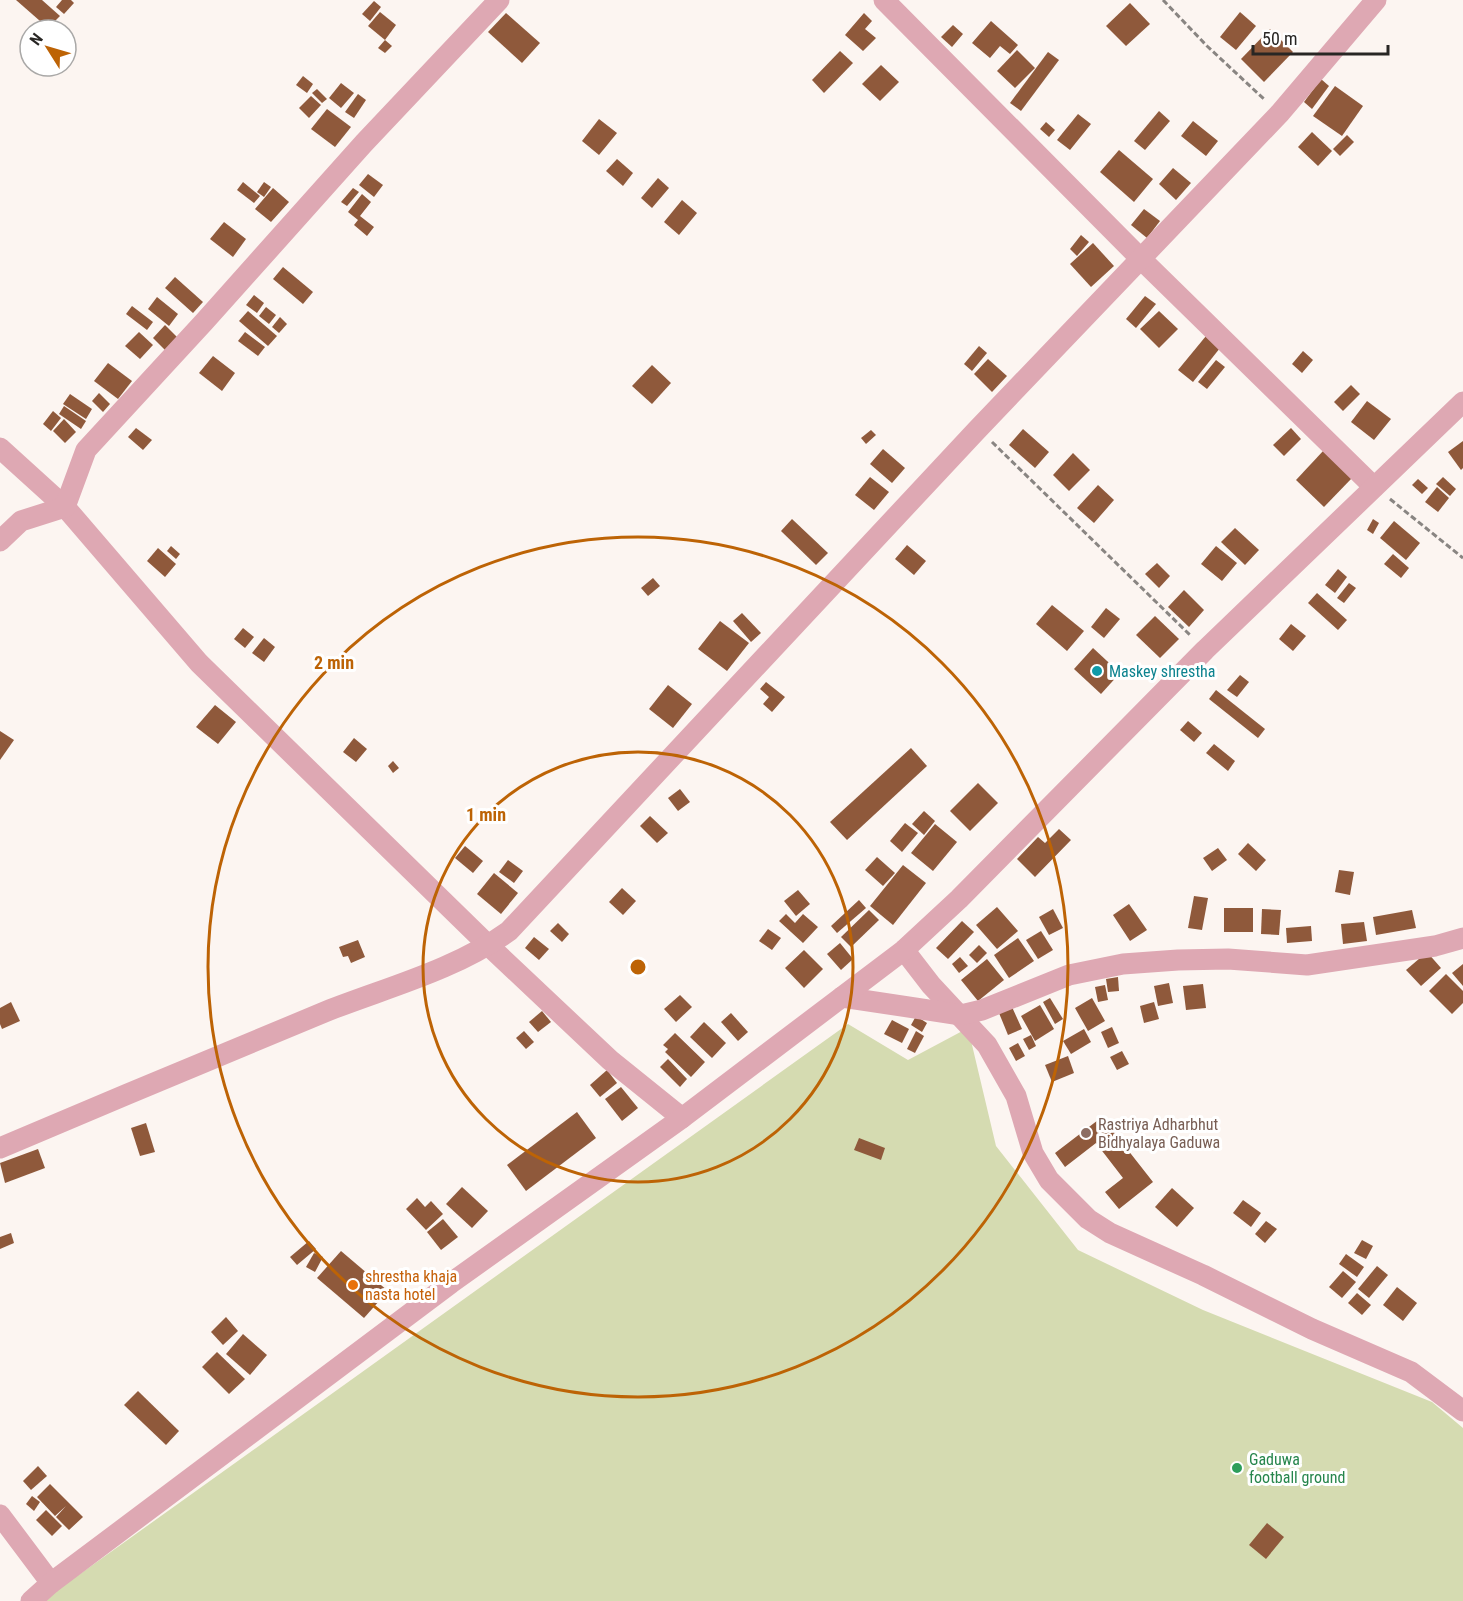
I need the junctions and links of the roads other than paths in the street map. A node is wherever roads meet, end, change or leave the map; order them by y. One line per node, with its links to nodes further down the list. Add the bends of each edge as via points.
1 (499, 0): 8 (street, via 86,450)
2 (884, 0): 4 (street)
3 (1376, 0): 4 (street, via 1280,113)
4 (1141, 259): 7 (street); 11 (street, via 509,931)
5 (1463, 402): 7 (street)
6 (0, 448): 8 (street)
7 (1374, 487): 12 (street)
8 (65, 507): 9 (street, via 21,521); 11 (street, via 199,663)
9 (0, 541)
10 (1463, 938): 14 (street, via 1436,946 1307,965 1228,959 1123,964 1069,975)
11 (489, 946): 15 (street, via 610,1060); 16 (street)
12 (904, 950): 13 (street); 14 (street)
13 (842, 997): 14 (street); 15 (street)
14 (961, 1015): 17 (street, via 987,1045 1016,1096 1034,1153 1049,1180 1088,1219 1312,1329 1411,1372)
15 (682, 1118): 19 (street, via 451,1283)
16 (0, 1148)
17 (1463, 1411)
18 (0, 1515): 19 (street)
19 (51, 1582): 20 (street)
20 (31, 1601)

